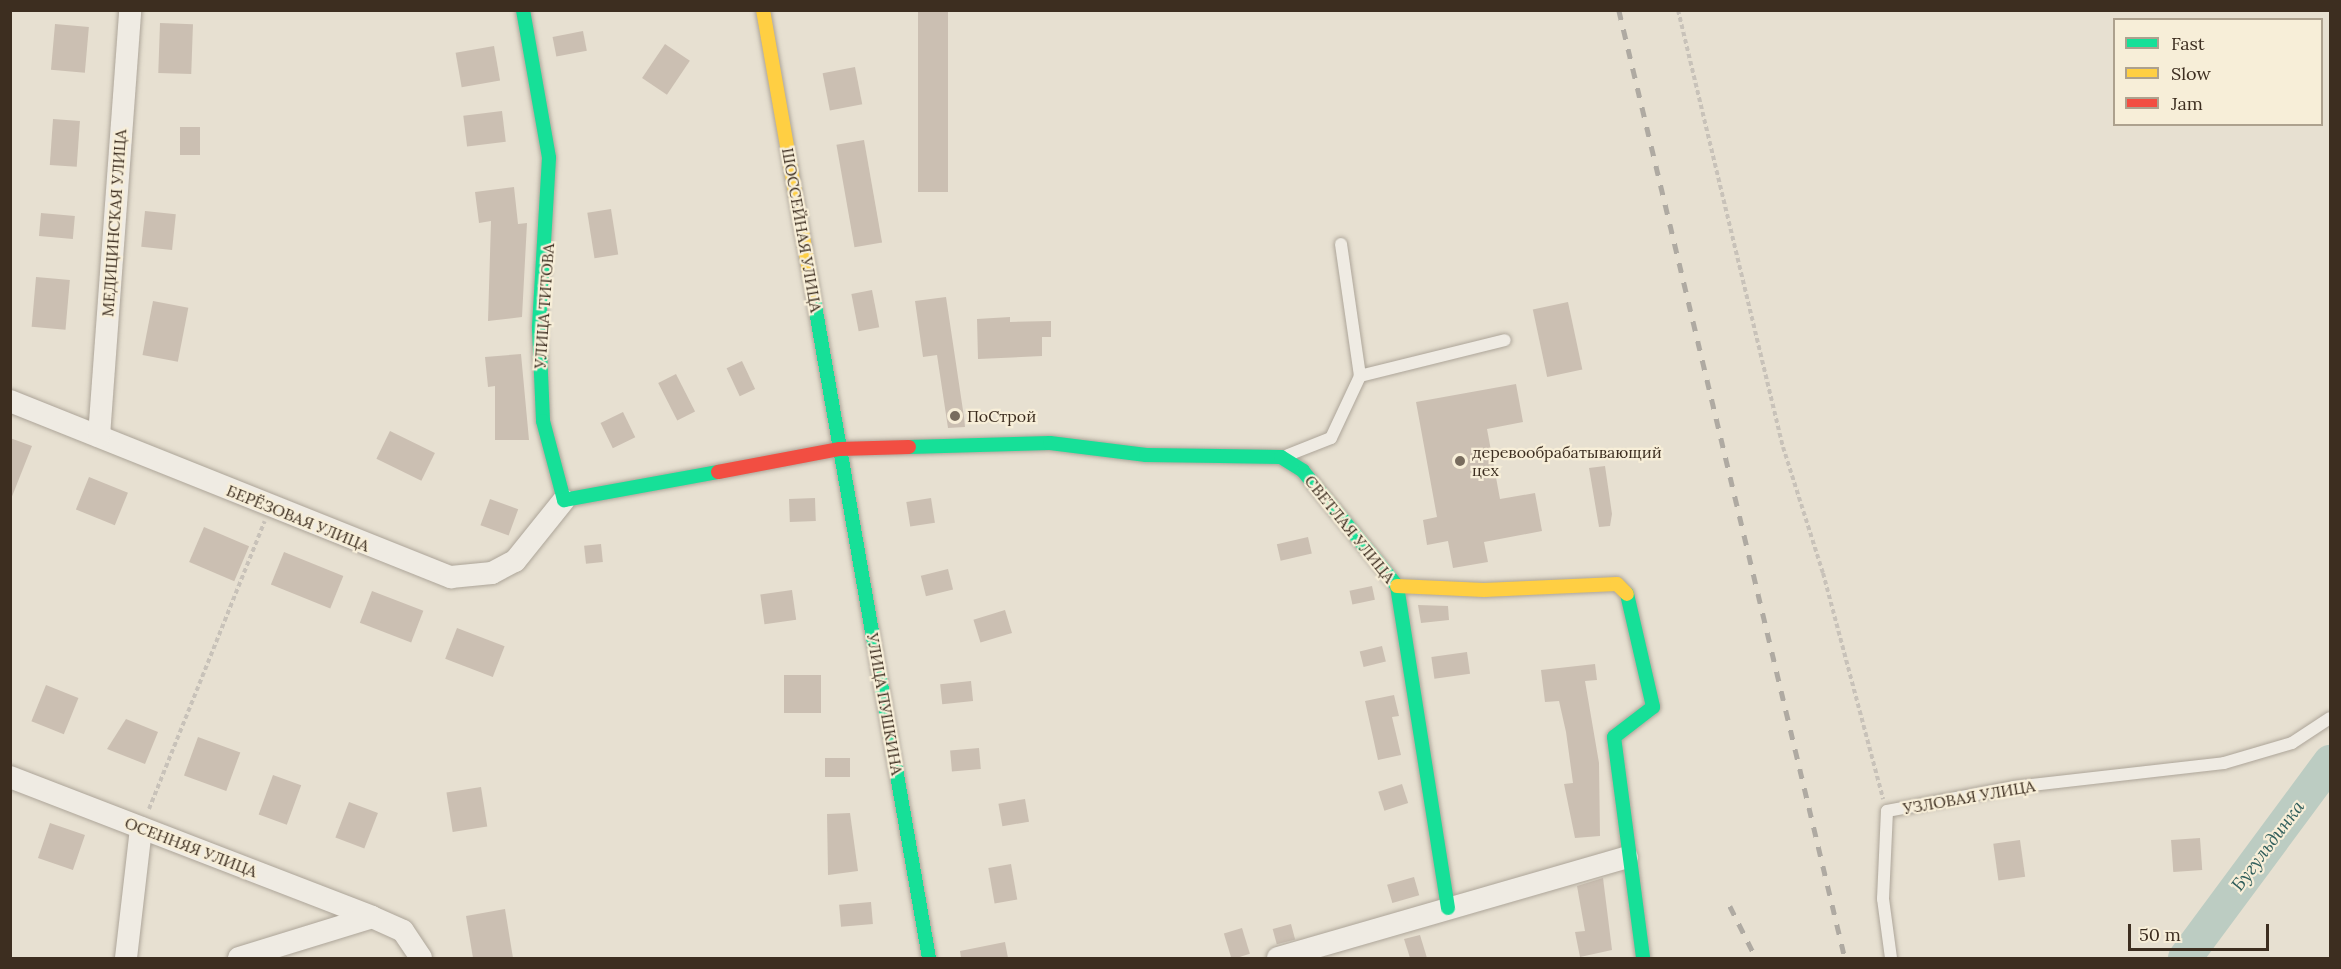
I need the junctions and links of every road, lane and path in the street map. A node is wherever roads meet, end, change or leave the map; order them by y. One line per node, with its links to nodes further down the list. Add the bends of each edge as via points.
1 (130, 10): 9 (street, МЕДИЦИНСКАЯ УЛИЦА)
2 (523, 10): 12 (street, УЛИЦА ТИТОВА, via 549,158 539,328 543,421)
3 (763, 10): 10 (street, ШОССЕЙНАЯ УЛИЦА)
4 (1678, 10): 17 (path, via 1783,447 1823,573)
5 (1341, 244): 7 (lane)
6 (1505, 340): 7 (lane)
7 (1360, 376): 11 (lane, via 1331,438)
8 (10, 401): 9 (street, БЕРЁЗОВАЯ УЛИЦА)
9 (99, 436): 13 (street, БЕРЁЗОВАЯ УЛИЦА)
10 (840, 449): 11 (street, via 1050,443 1146,455); 12 (street); 25 (street, УЛИЦА ПУШКИНА)
11 (1281, 457): 14 (street, СВЕТЛАЯ УЛИЦА, via 1303,471)
12 (564, 500): 13 (street, БЕРЁЗОВАЯ УЛИЦА, via 515,561 469,578 423,569)
13 (270, 507): 18 (path)
14 (1397, 586): 19 (street, via 1484,590 1617,584 1631,598 1653,707 1614,737); 20 (street, СВЕТЛАЯ УЛИЦА)
15 (2331, 718): 17 (lane, УЗЛОВАЯ УЛИЦА, via 2310,735 2271,751 2163,773 2014,787)
16 (10, 777): 18 (street, ОСЕННЯЯ УЛИЦА)
17 (1887, 811): 28 (lane, УЗЛОВАЯ УЛИЦА, via 1883,899)
18 (141, 828): 21 (street, ОСЕННЯЯ УЛИЦА); 22 (street)
19 (1627, 857): 20 (street); 27 (street)
20 (1448, 908): 26 (street)
21 (372, 917): 23 (street); 24 (street, ОСЕННЯЯ УЛИЦА, via 403,932)
22 (126, 958)
23 (239, 958)
24 (421, 958)
25 (929, 958)
26 (1278, 958)
27 (1643, 958)
28 (1891, 958)

